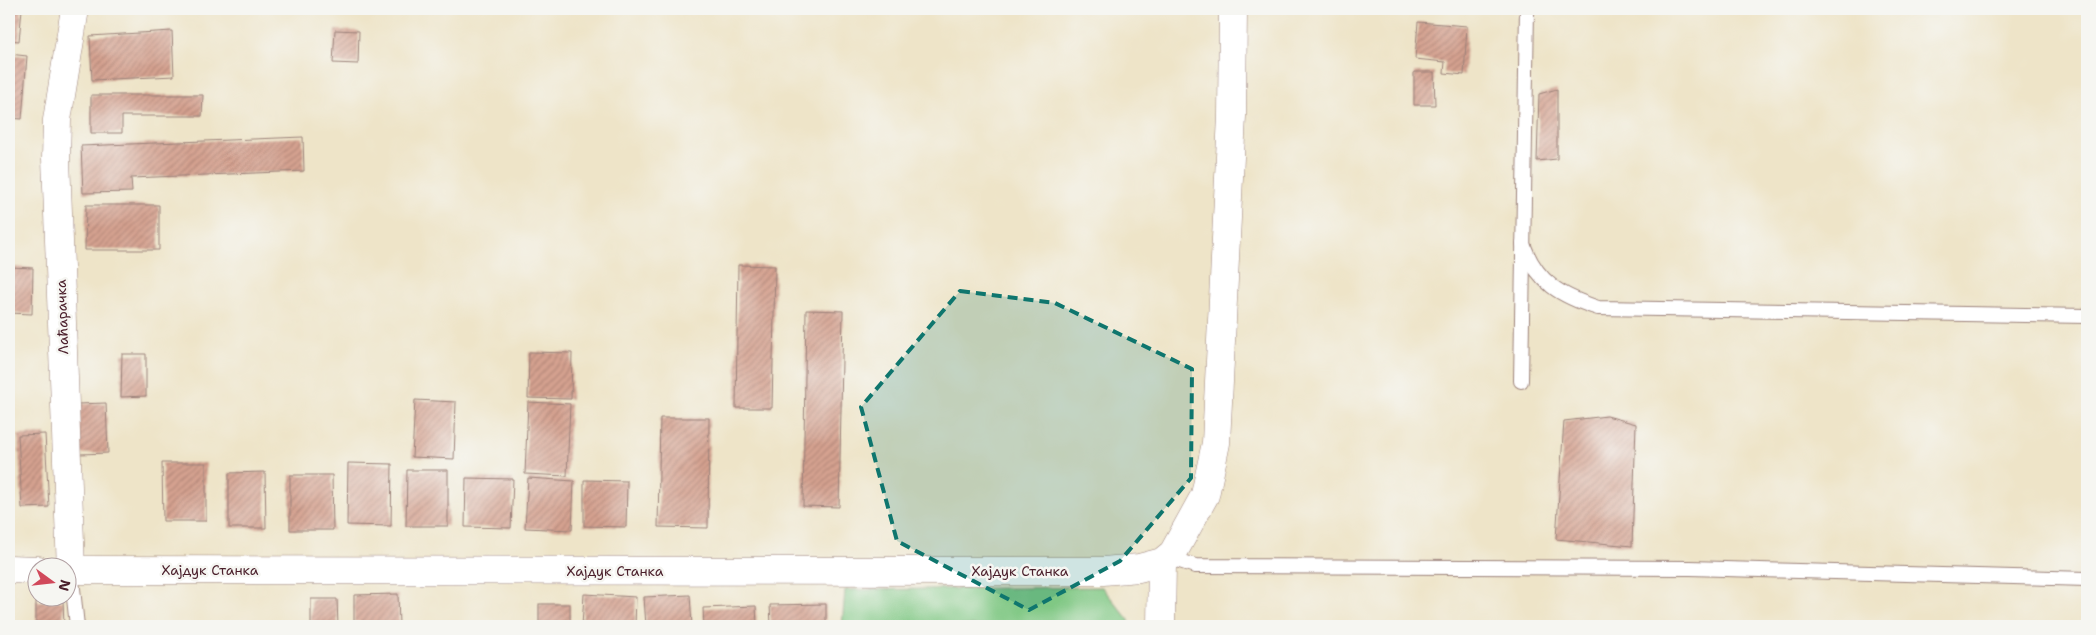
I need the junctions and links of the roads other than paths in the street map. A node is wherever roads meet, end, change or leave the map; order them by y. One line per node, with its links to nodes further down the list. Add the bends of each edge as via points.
1 (75, 9): 7 (street, Лаћарачка, via 57,120 56,158)
2 (1233, 9): 8 (street, via 1232,116 1216,443 1205,495)
3 (1527, 9): 4 (lane)
4 (1523, 244): 5 (lane, via 1539,276 1556,290 1598,308); 6 (lane)
5 (2087, 316)
6 (1521, 381)
7 (69, 558)
8 (1168, 558): 11 (street, Хајдук Станка, via 1139,568 1103,571); 12 (lane, via 1196,566 1690,568); 15 (street)
9 (9, 569): 10 (street)
10 (28, 570)
11 (78, 570)
12 (2087, 579)
13 (74, 608): 14 (lane, Лаћарачка)
14 (77, 626)
15 (1161, 626)

